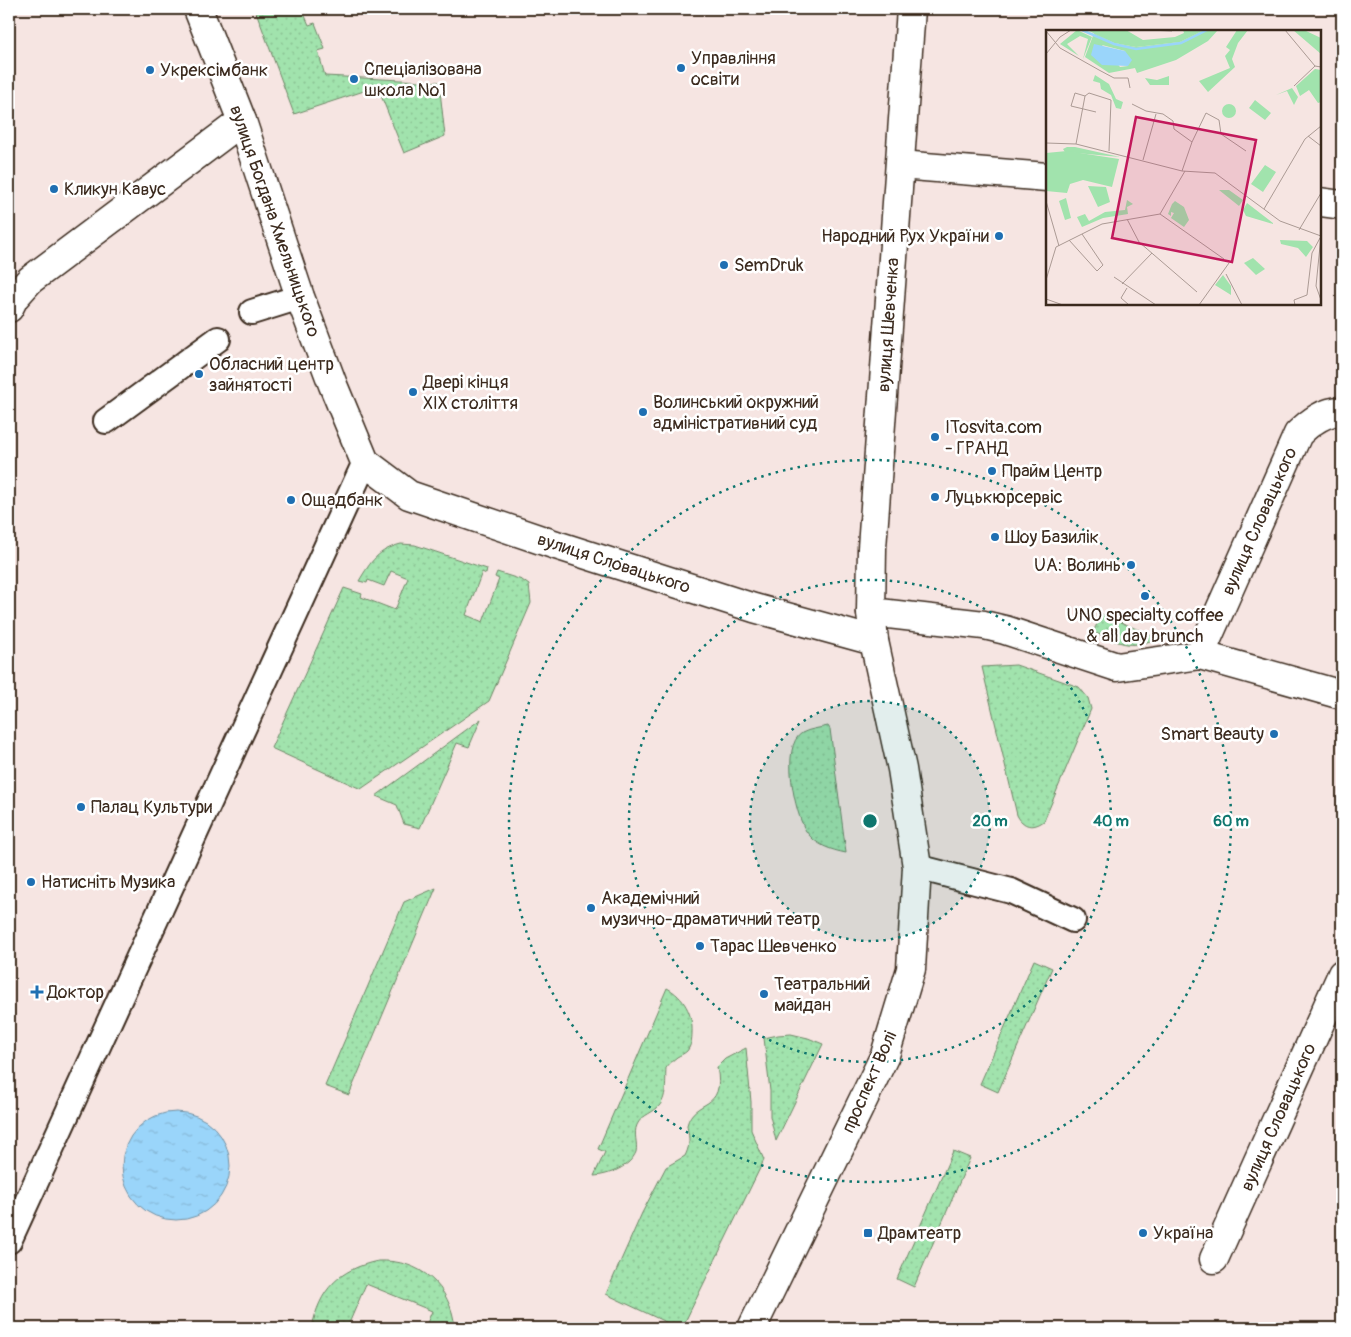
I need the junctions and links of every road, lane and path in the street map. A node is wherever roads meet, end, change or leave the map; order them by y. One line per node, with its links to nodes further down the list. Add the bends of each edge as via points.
1 (198, 9): 3 (main road, вулиця Богдана Хмельницького)
2 (911, 9): 4 (main road, вулиця Шевченка)
3 (242, 121): 8 (main road, вулиця Богдана Хмельницького); 9 (main road, via 30,280)
4 (900, 165): 5 (main road); 15 (main road, вулиця Шевченка, via 872,548)
5 (1046, 177)
6 (1321, 202): 7 (main road)
7 (1342, 205)
8 (300, 297): 10 (lane); 14 (main road, вулиця Богдана Хмельницького)
9 (9, 308)
10 (252, 312)
11 (218, 339): 13 (lane)
12 (1342, 411): 17 (main road, вулиця Словацького, via 1314,419 1298,434)
13 (106, 421)
14 (365, 462): 16 (main road, вулиця Словацького, via 410,495 754,608); 22 (lane)
15 (871, 612): 16 (main road, вулиця Шевченка); 17 (main road, via 984,625 1117,667)
16 (874, 641): 19 (main road, проспект Волі, via 902,769)
17 (1200, 655): 18 (main road)
18 (1342, 695)
19 (917, 867): 20 (lane, via 1011,891); 24 (main road, проспект Волі, via 911,969 885,1054)
20 (1073, 920)
21 (1342, 974): 23 (main road, вулиця Словацького)
22 (9, 1241)
23 (1214, 1260)
24 (752, 1328)

